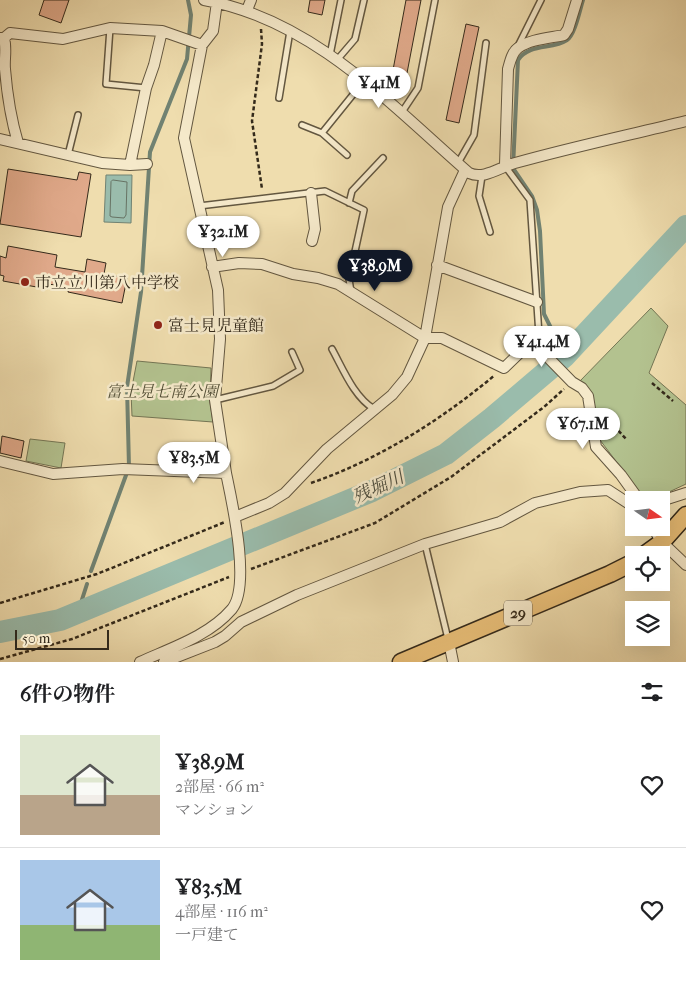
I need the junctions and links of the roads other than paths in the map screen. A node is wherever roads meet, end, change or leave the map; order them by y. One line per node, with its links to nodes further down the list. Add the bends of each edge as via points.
1 (204, 0): 8 (street)
2 (251, 0): 9 (street)
3 (341, 0): 17 (lane)
4 (364, 0): 17 (lane, via 355,39)
5 (435, 0): 21 (lane, via 418,88)
6 (540, 0): 16 (lane)
7 (577, 0): 16 (street, via 564,35)
8 (217, 2): 9 (street); 15 (street, via 213,31)
9 (247, 10): 12 (street)
10 (110, 28): 11 (street); 13 (street, via 63,39 10,32); 19 (lane, via 106,84)
11 (162, 31): 15 (street); 19 (street)
12 (290, 31): 17 (street); 20 (lane)
13 (2, 38): 27 (street, via 6,45 4,67 8,98)
14 (486, 43): 34 (lane, via 474,135)
15 (198, 44): 38 (street, via 184,138)
16 (516, 48): 31 (street, via 508,69)
17 (333, 58): 18 (street)
18 (364, 81): 21 (street); 25 (lane)
19 (146, 88): 32 (street)
20 (279, 98)
21 (402, 112): 34 (street)
22 (78, 115): 29 (lane)
23 (686, 121): 31 (street)
24 (302, 125): 25 (lane)
25 (322, 132): 28 (lane)
26 (0, 139): 27 (street)
27 (18, 143): 29 (street)
28 (348, 155)
29 (68, 156): 32 (street, via 102,163)
30 (383, 158): 37 (lane, via 352,190)
31 (512, 163): 35 (street); 44 (lane, via 530,200)
32 (130, 164): 33 (street)
33 (147, 164)
34 (461, 166): 35 (street, via 474,176); 41 (street, via 448,207)
35 (482, 176): 39 (lane, via 479,196)
36 (311, 193): 37 (lane, via 325,191); 38 (lane); 40 (street)
37 (349, 203): 43 (lane, via 364,210 349,279)
38 (198, 206): 42 (street)
39 (490, 232)
40 (312, 241)
41 (437, 264): 44 (street); 45 (street)
42 (212, 267): 43 (street, via 262,264 338,284); 49 (street, via 218,290 220,339)
43 (351, 292): 45 (street)
44 (537, 302): 46 (lane, via 539,334)
45 (425, 338): 46 (street, via 442,338 504,368); 50 (street, via 407,377)
46 (532, 341): 53 (street, via 588,396 596,447)
47 (332, 349): 50 (lane, via 352,385 367,405)
48 (292, 352): 49 (lane, via 300,370 273,386)
49 (215, 400): 52 (street)
50 (375, 409): 58 (street, via 285,492)
51 (0, 461): 52 (street, via 53,474 128,469)
52 (226, 473): 58 (street)
53 (633, 491)
54 (686, 493): 55 (street)
55 (670, 498)
56 (625, 501): 61 (street, via 608,490 580,492 535,503 500,522)
57 (686, 515): 59 (main road)
58 (236, 519): 65 (street, via 240,571 238,598 233,608 218,622 182,643)
59 (670, 526)
60 (659, 536): 62 (street)
61 (425, 544): 64 (lane); 66 (street, via 297,595 241,622 215,642)
62 (686, 565)
63 (625, 566): 64 (main road, 29)
64 (449, 642): 67 (main road, 29); 68 (street)
65 (140, 662)
66 (164, 662)
67 (401, 662)
68 (453, 662)

